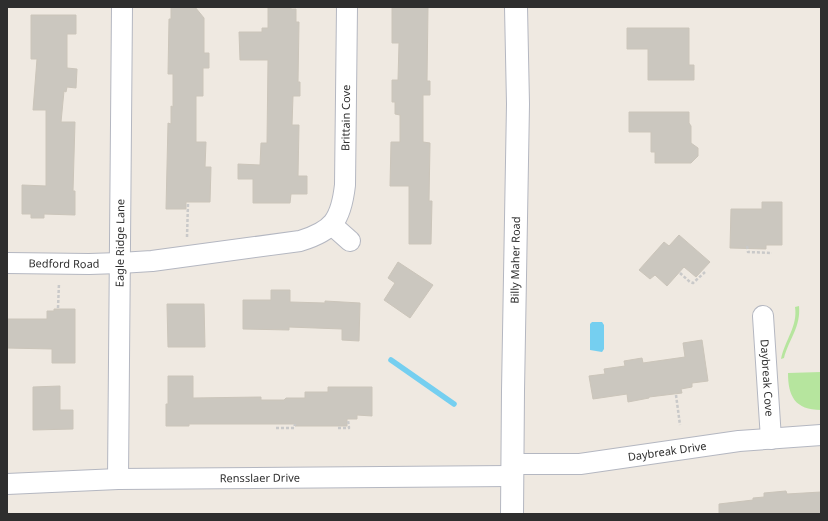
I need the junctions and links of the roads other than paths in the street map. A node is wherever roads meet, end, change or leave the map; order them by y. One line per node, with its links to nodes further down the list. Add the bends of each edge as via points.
1 (122, 7): 7 (street, Eagle Ridge Lane)
2 (347, 7): 4 (street, Brittain Cove, via 345,185 343,203)
3 (516, 7): 11 (main road, Billy Maher Road, via 518,104)
4 (332, 225): 5 (street); 7 (street, Brittain Cove, via 300,242)
5 (350, 241)
6 (7, 263): 7 (street, Bedford Road)
7 (120, 263): 12 (street, Eagle Ridge Lane)
8 (763, 316): 10 (street, Daybreak Cove)
9 (821, 435): 10 (street, Daybreak Drive)
10 (771, 439): 11 (street, Daybreak Drive, via 700,446 580,464)
11 (512, 470): 12 (street, Rensslaer Drive); 14 (main road, Billy Maher Road)
12 (118, 479): 13 (street, Rensslaer Drive)
13 (7, 484)
14 (512, 514)

